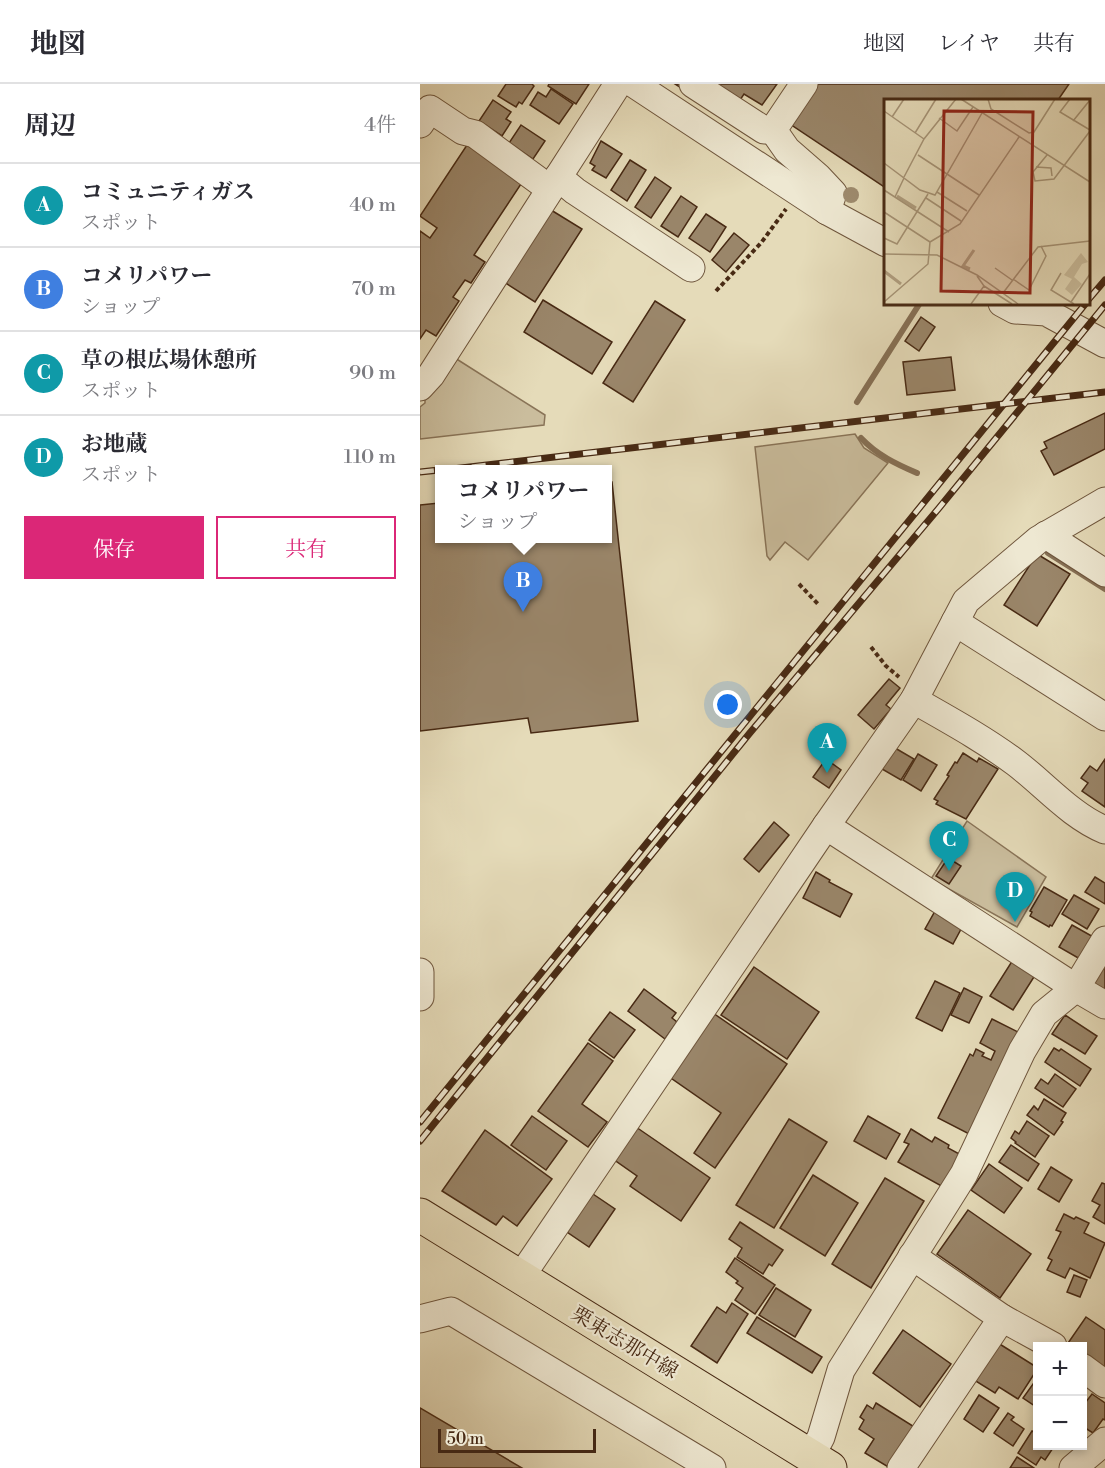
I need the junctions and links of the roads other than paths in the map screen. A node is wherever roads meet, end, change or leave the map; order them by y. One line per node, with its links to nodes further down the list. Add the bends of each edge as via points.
1 (618, 84): 7 (street)
2 (634, 84): 8 (street)
3 (693, 84): 6 (street, via 764,130)
4 (804, 84): 6 (street)
5 (420, 124): 7 (street, via 430,109)
6 (773, 130): 8 (street, via 787,150 833,193)
7 (554, 183): 10 (street, via 575,191); 13 (street)
8 (827, 211): 9 (street)
9 (884, 242)
10 (691, 268)
11 (1004, 304): 12 (street, via 1015,310 1047,312)
12 (1105, 344)
13 (420, 387)
14 (1105, 501): 15 (street)
15 (1046, 535): 16 (street); 17 (street, via 966,601)
16 (1105, 573)
17 (955, 622): 18 (street); 19 (street)
18 (916, 697): 20 (street); 21 (street, via 989,742 1064,803)
19 (1105, 717)
20 (826, 826): 24 (street); 29 (street)
21 (1105, 830)
22 (1105, 940): 24 (street)
23 (420, 972): 25 (street)
24 (1076, 988): 26 (street); 28 (street, via 1044,1014 1022,1051 964,1174)
25 (420, 997)
26 (1105, 1005)
27 (420, 1215): 29 (main road, 栗東志那中線)
28 (912, 1256): 30 (street); 36 (street, via 841,1370 821,1437)
29 (520, 1278): 36 (main road, 栗東志那中線)
30 (1002, 1317): 32 (street); 38 (street)
31 (420, 1319): 37 (street, via 451,1311)
32 (1044, 1342)
33 (1087, 1370): 34 (street)
34 (1105, 1384)
35 (1105, 1441): 39 (street)
36 (821, 1462)
37 (712, 1468)
38 (901, 1468)
39 (1072, 1468)

